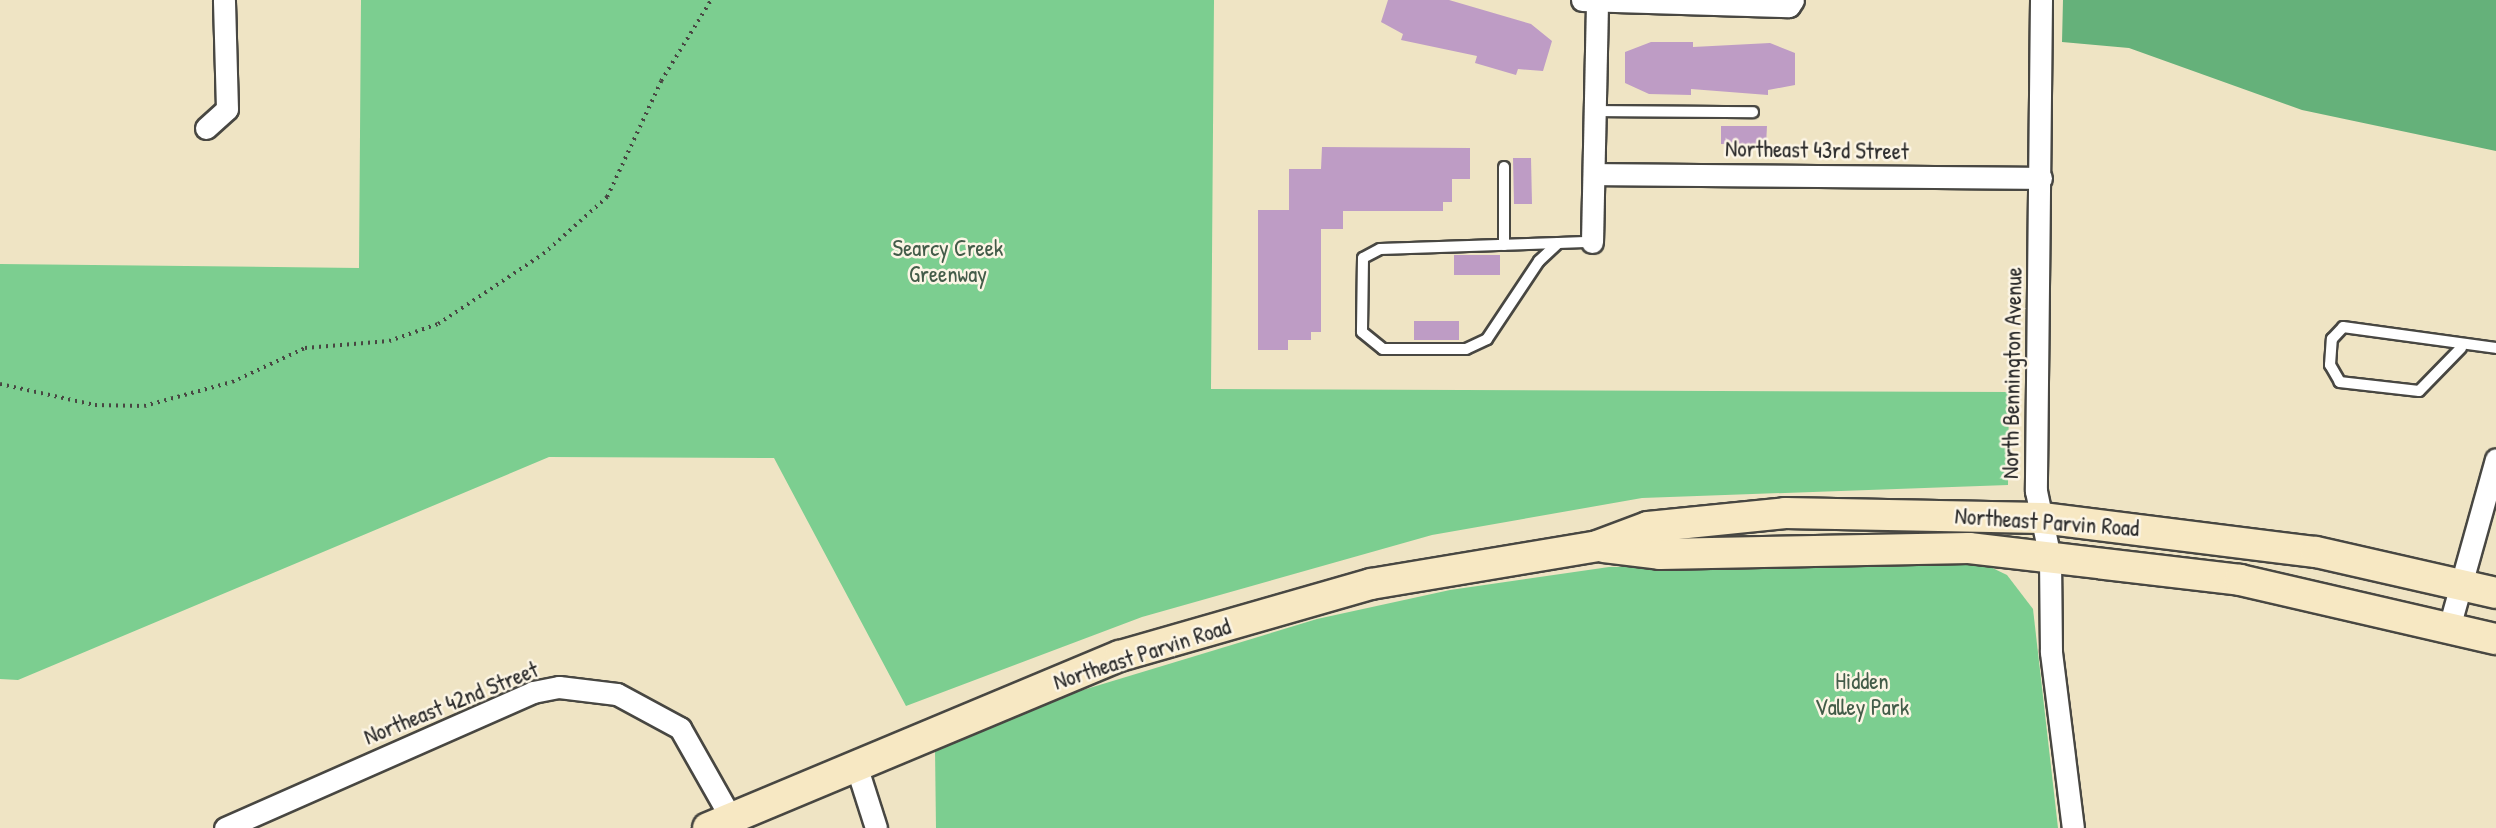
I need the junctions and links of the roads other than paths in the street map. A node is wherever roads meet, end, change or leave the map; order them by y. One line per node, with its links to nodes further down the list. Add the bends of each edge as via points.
1 (224, 0): 8 (street, via 227,110)
2 (1793, 0): 5 (street, via 1789,5)
3 (2041, 0): 11 (street, North Bennington Avenue)
4 (1590, 2): 5 (street); 6 (street)
5 (1678, 2)
6 (1595, 111): 7 (lane); 10 (street)
7 (1753, 112)
8 (206, 128)
9 (1504, 167): 14 (lane)
10 (1594, 174): 11 (street, Northeast 43rd Street); 12 (street)
11 (2041, 178): 18 (street, North Bennington Avenue, via 2036,491)
12 (1592, 242): 13 (lane)
13 (1559, 243): 14 (lane); 14 (lane, via 1539,261 1487,339 1466,349 1383,349 1362,332 1363,258 1380,249)
14 (1504, 245)
15 (2461, 348): 15 (lane, via 2343,327 2332,340 2330,365 2340,382 2419,391); 16 (lane)
16 (2496, 348)
17 (2496, 458): 21 (street)
18 (2042, 518): 19 (main road, Northeast Parvin Road, via 1785,513 1648,527); 20 (street, North Bennington Avenue); 21 (main road, Northeast Parvin Road, via 2316,552)
19 (1597, 546): 20 (main road, Northeast Parvin Road, via 1660,554 1969,548); 25 (main road, Northeast Parvin Road, via 1371,584 1146,649)
20 (2050, 558): 23 (main road, Northeast Parvin Road, via 2241,580); 29 (street, North Bennington Avenue, via 2051,652)
21 (2465, 585): 22 (main road, Northeast Parvin Road); 23 (street)
22 (2496, 593)
23 (2450, 624): 24 (main road, Northeast Parvin Road)
24 (2496, 639)
25 (855, 762): 26 (main road, Northeast Parvin Road); 28 (street)
26 (719, 823): 27 (street, Northeast 42nd Street, via 680,728 617,694 559,687 533,692)
27 (225, 828)
28 (876, 828)
29 (2073, 828)

